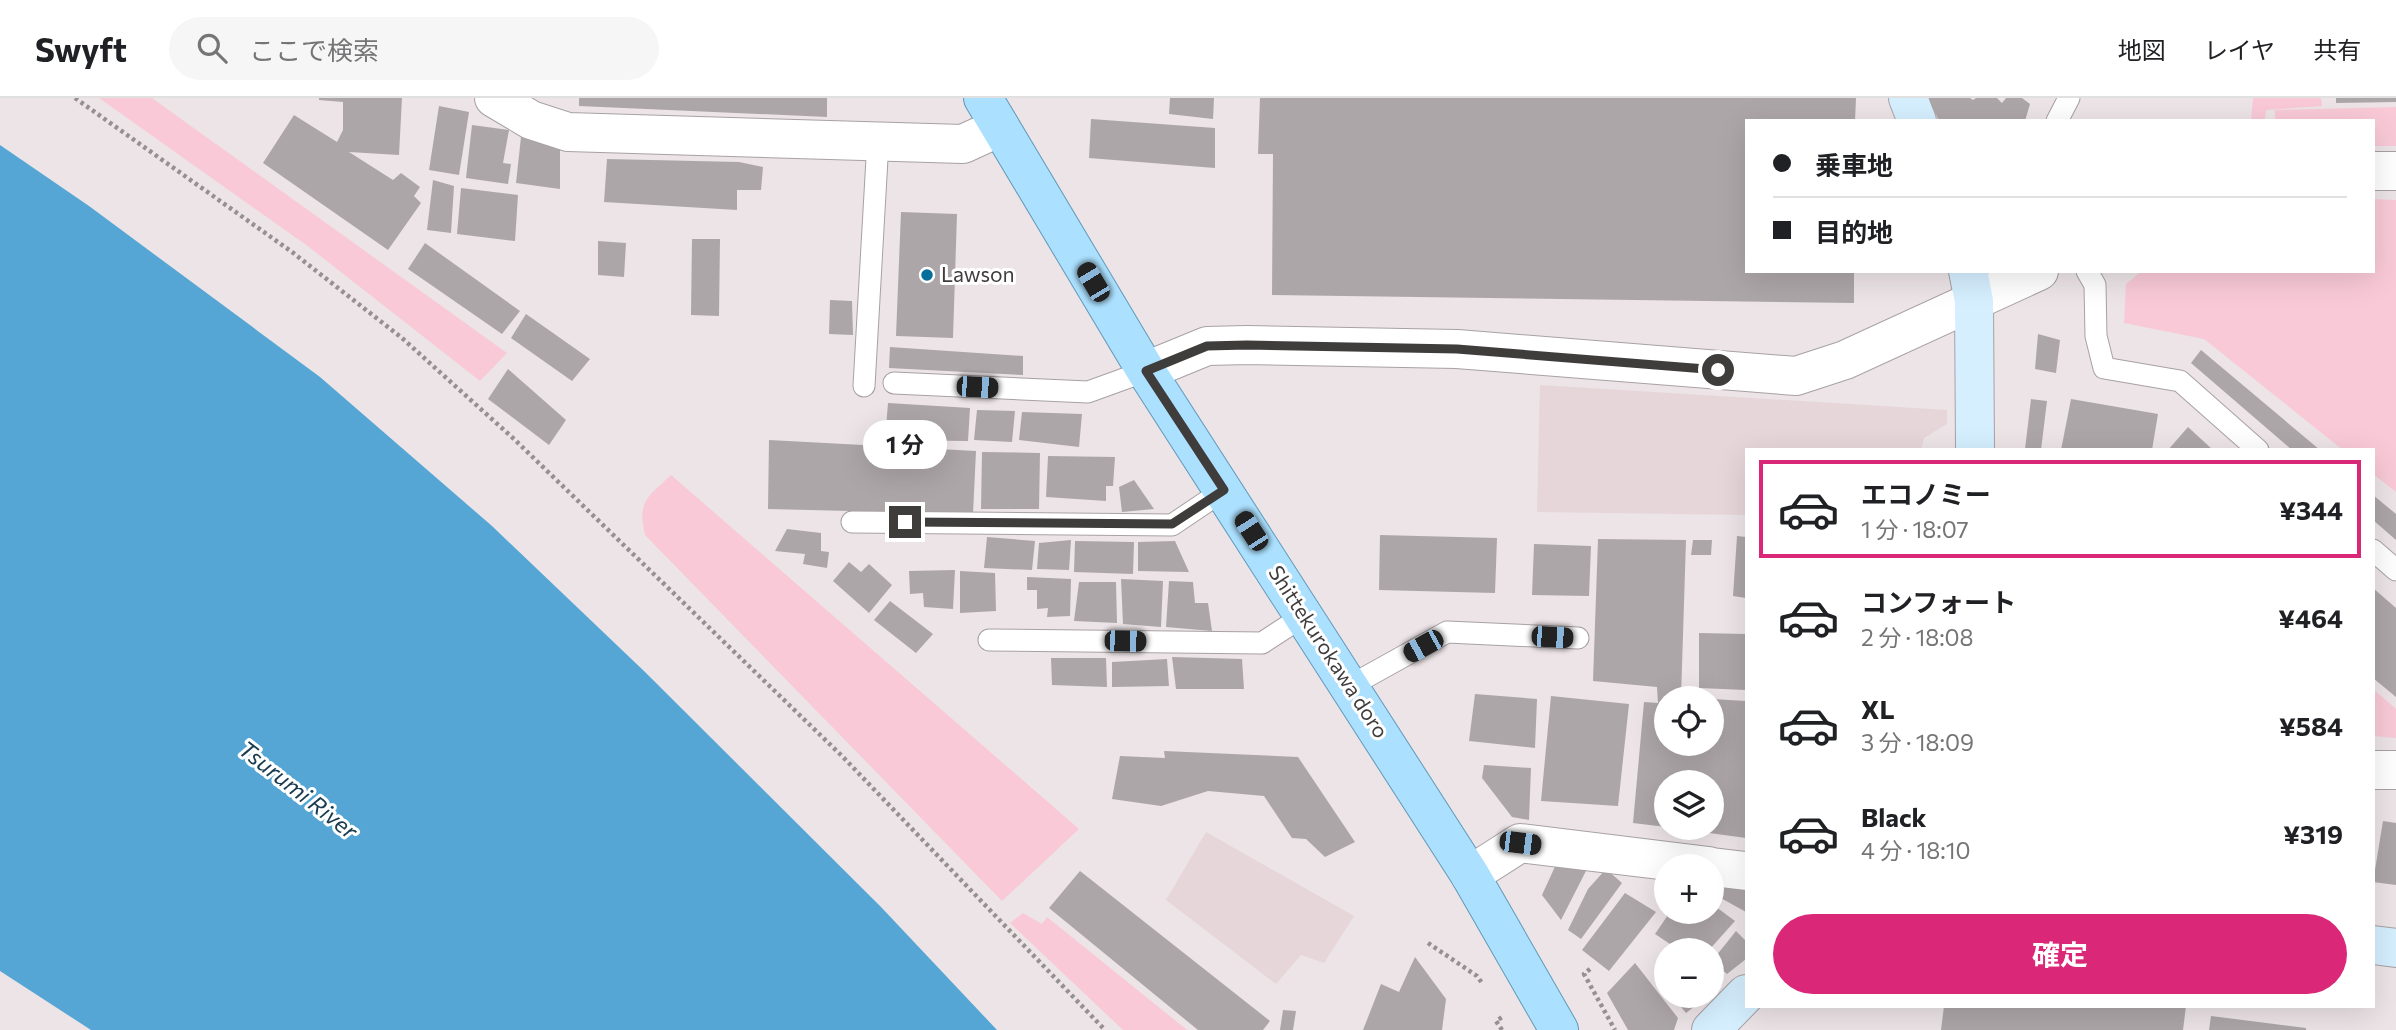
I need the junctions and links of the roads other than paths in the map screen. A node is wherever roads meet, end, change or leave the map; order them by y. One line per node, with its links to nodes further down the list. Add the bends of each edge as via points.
1 (494, 98): 7 (street, via 531,120 568,132)
2 (1908, 98): 5 (street)
3 (2069, 98): 6 (lane)
4 (992, 112): 7 (street, via 963,144); 13 (main road, Shittekurokawa doro)
5 (1916, 119)
6 (2058, 119)
7 (878, 141): 15 (lane)
8 (2375, 171): 9 (street)
9 (2396, 171)
10 (2030, 273): 12 (street)
11 (2088, 273): 17 (lane, via 2095,285 2096,336 2104,368 2180,382)
12 (1971, 286): 13 (street, via 1844,360 1796,376 1457,349 1247,345 1207,346); 16 (street)
13 (1146, 371): 14 (lane, via 1088,393); 18 (main road, Shittekurokawa doro)
14 (894, 383)
15 (864, 386)
16 (1975, 448)
17 (2256, 448)
18 (1224, 490): 19 (lane, via 1172,524); 22 (main road, Shittekurokawa doro)
19 (852, 522)
20 (2375, 552): 21 (lane)
21 (2396, 570)
22 (1305, 615): 24 (lane, via 1262,643); 25 (main road, Shittekurokawa doro)
23 (1578, 638): 25 (lane, via 1447,632)
24 (989, 639)
25 (1350, 686): 31 (main road, Shittekurokawa doro)
26 (2375, 770): 27 (street)
27 (2396, 770)
28 (1654, 859): 31 (street, via 1520,843)
29 (1724, 868): 30 (street)
30 (1745, 871)
31 (1470, 875): 35 (main road, Shittekurokawa doro)
32 (2375, 945): 33 (street)
33 (2396, 948)
34 (1745, 995): 36 (street)
35 (1559, 1030)
36 (1711, 1030)

